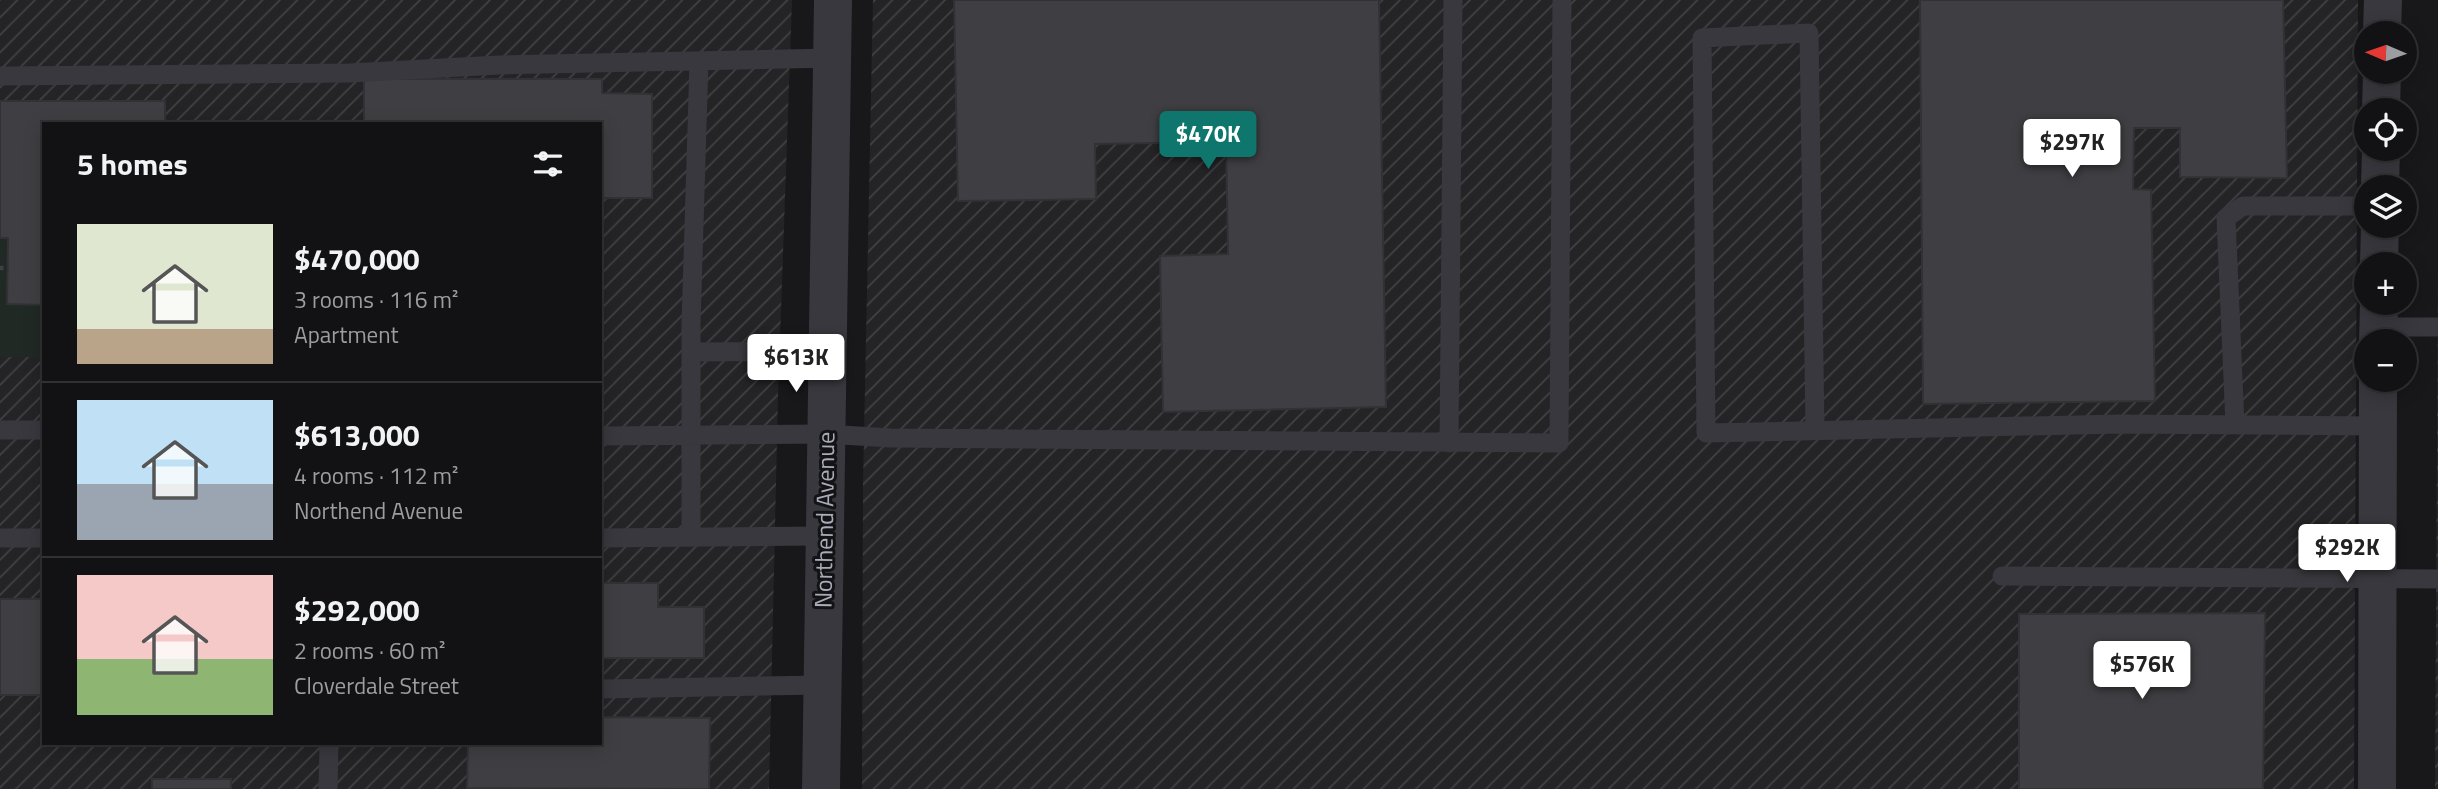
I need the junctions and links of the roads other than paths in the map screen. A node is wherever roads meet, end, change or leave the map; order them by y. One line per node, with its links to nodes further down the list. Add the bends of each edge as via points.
1 (833, 0): 6 (street, Northend Avenue)
2 (1453, 0): 23 (lane)
3 (1562, 0): 23 (lane, via 1559,443)
4 (2383, 0): 5 (street)
5 (2382, 21)
6 (832, 58): 7 (lane); 12 (street, Northend Avenue)
7 (699, 62): 8 (lane, via 499,65 349,74); 13 (lane)
8 (0, 76)
9 (2354, 206): 15 (lane, via 2243,206 2226,218)
10 (2378, 324): 11 (lane)
11 (2438, 327)
12 (827, 351): 13 (lane); 20 (street, Northend Avenue)
13 (691, 352): 22 (lane)
14 (2378, 392): 16 (street)
15 (2235, 425): 16 (lane); 19 (lane)
16 (2377, 426): 30 (street)
17 (0, 430): 18 (lane)
18 (42, 430)
19 (1815, 430): 19 (lane, via 1809,33 1702,38 1706,433)
20 (825, 434): 22 (lane); 23 (lane); 24 (street, Northend Avenue)
21 (602, 436): 22 (lane)
22 (691, 437): 25 (lane)
23 (1448, 443)
24 (824, 536): 25 (lane); 32 (street, Northend Avenue)
25 (691, 537): 28 (lane)
26 (0, 538): 27 (lane)
27 (42, 538)
28 (602, 538)
29 (2002, 576): 30 (lane)
30 (2377, 579): 31 (lane); 37 (street)
31 (2438, 579)
32 (822, 685): 33 (lane); 36 (street, Northend Avenue)
33 (602, 689)
34 (328, 745): 35 (lane)
35 (328, 789)
36 (821, 789)
37 (2377, 789)

